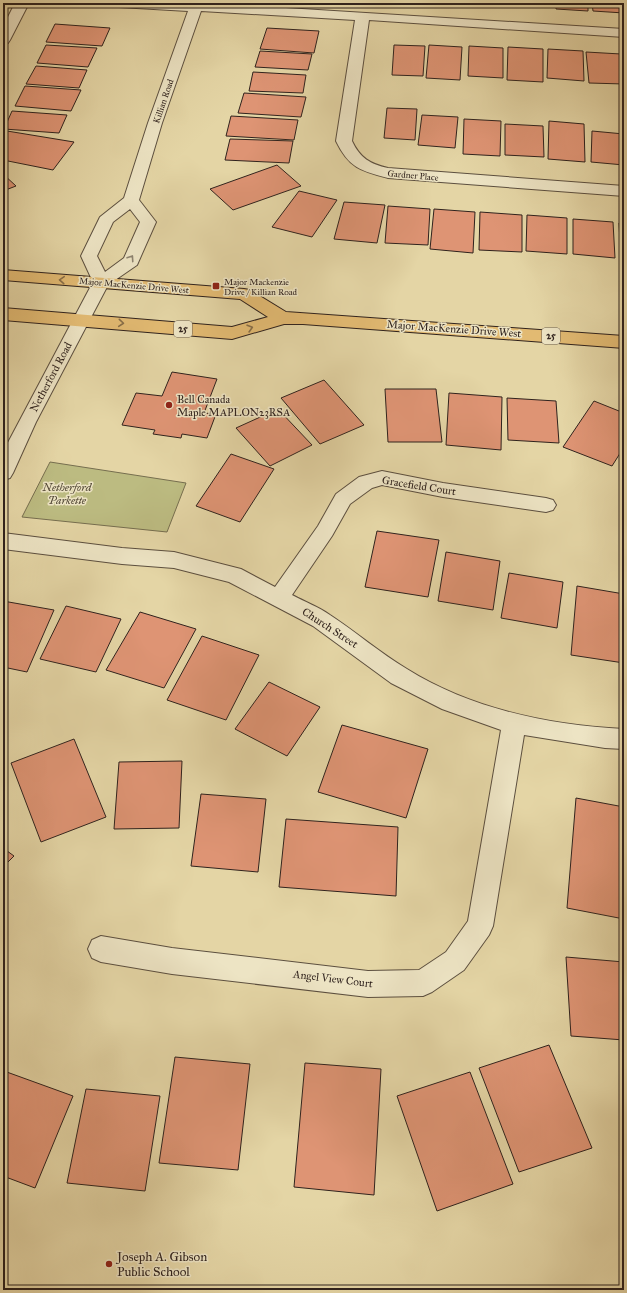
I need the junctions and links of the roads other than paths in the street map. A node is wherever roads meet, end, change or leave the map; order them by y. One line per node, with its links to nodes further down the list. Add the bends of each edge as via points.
1 (22, 3): 6 (street)
2 (119, 3): 3 (street)
3 (196, 5): 4 (street); 8 (street, Killian Road)
4 (363, 16): 5 (street); 7 (street, Gardner Place, via 344,141 354,161 370,169 388,173)
5 (624, 33)
6 (3, 40)
7 (624, 191)
8 (131, 200): 10 (street, via 106,220 89,256); 10 (street, one-way to 8, via 131,261 148,222)
9 (3, 276): 10 (main road, Major MacKenzie Drive West / 25, one-way to 9)
10 (101, 282): 12 (main road, Major MacKenzie Drive West / 25, via 244,294); 13 (street, Netherford Road)
11 (3, 314): 13 (main road, Major MacKenzie Drive West / 25)
12 (283, 318): 13 (main road, Major MacKenzie Drive West / 25, one-way to 12, via 232,333); 14 (main road, Major MacKenzie Drive West / 25)
13 (82, 320): 15 (street, Netherford Road, via 26,422)
14 (624, 342)
15 (3, 473)
16 (546, 505): 18 (street, Gracefield Court, via 382,478 366,482 343,499 325,531)
17 (3, 541): 18 (street, Church Street, via 174,560 234,575)
18 (279, 598): 19 (street, Church Street, via 321,620 399,676 450,702)
19 (514, 724): 20 (street, Church Street); 21 (street, Angel View Court, via 480,926 455,961 423,983 368,984 172,961)
20 (624, 740)
21 (101, 949)

